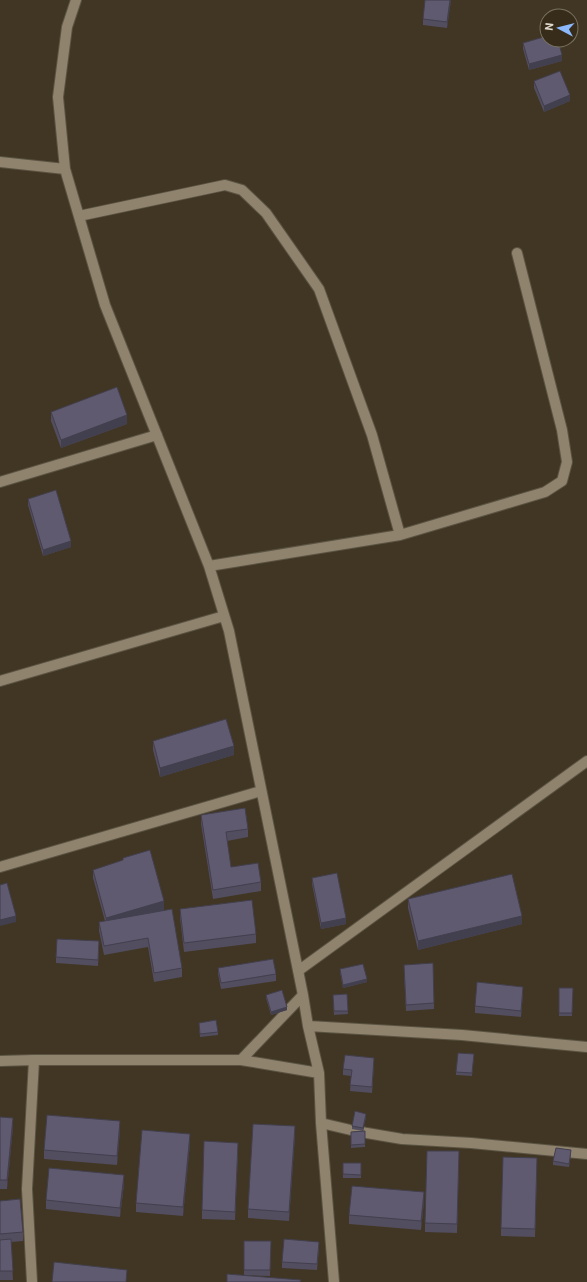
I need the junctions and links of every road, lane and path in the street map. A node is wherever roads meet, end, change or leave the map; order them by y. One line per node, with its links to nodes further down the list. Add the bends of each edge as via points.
1 (76, 0): 3 (street, via 67,27 58,97)
2 (0, 162): 3 (street)
3 (65, 169): 4 (street)
4 (79, 216): 6 (street, via 105,305); 8 (street, via 225,185 242,190 266,213 319,288 372,435)
5 (517, 253): 8 (street, via 562,430 567,462 562,481 544,492)
6 (157, 435): 7 (street); 9 (street)
7 (0, 482)
8 (400, 535): 9 (street)
9 (209, 566): 10 (street)
10 (224, 616): 11 (street); 13 (street)
11 (0, 681)
12 (587, 762): 15 (street)
13 (261, 791): 14 (street); 15 (street)
14 (0, 867)
15 (298, 971): 16 (street)
16 (303, 995): 17 (street); 20 (street)
17 (308, 1026): 18 (street, via 462,1034); 22 (street)
18 (587, 1047)
19 (34, 1060): 20 (street); 21 (street); 25 (street, via 27,1189)
20 (241, 1060): 22 (street)
21 (0, 1061)
22 (319, 1073): 23 (street)
23 (321, 1123): 24 (street, via 355,1132 402,1139); 26 (street)
24 (587, 1154)
25 (32, 1282)
26 (334, 1282)

